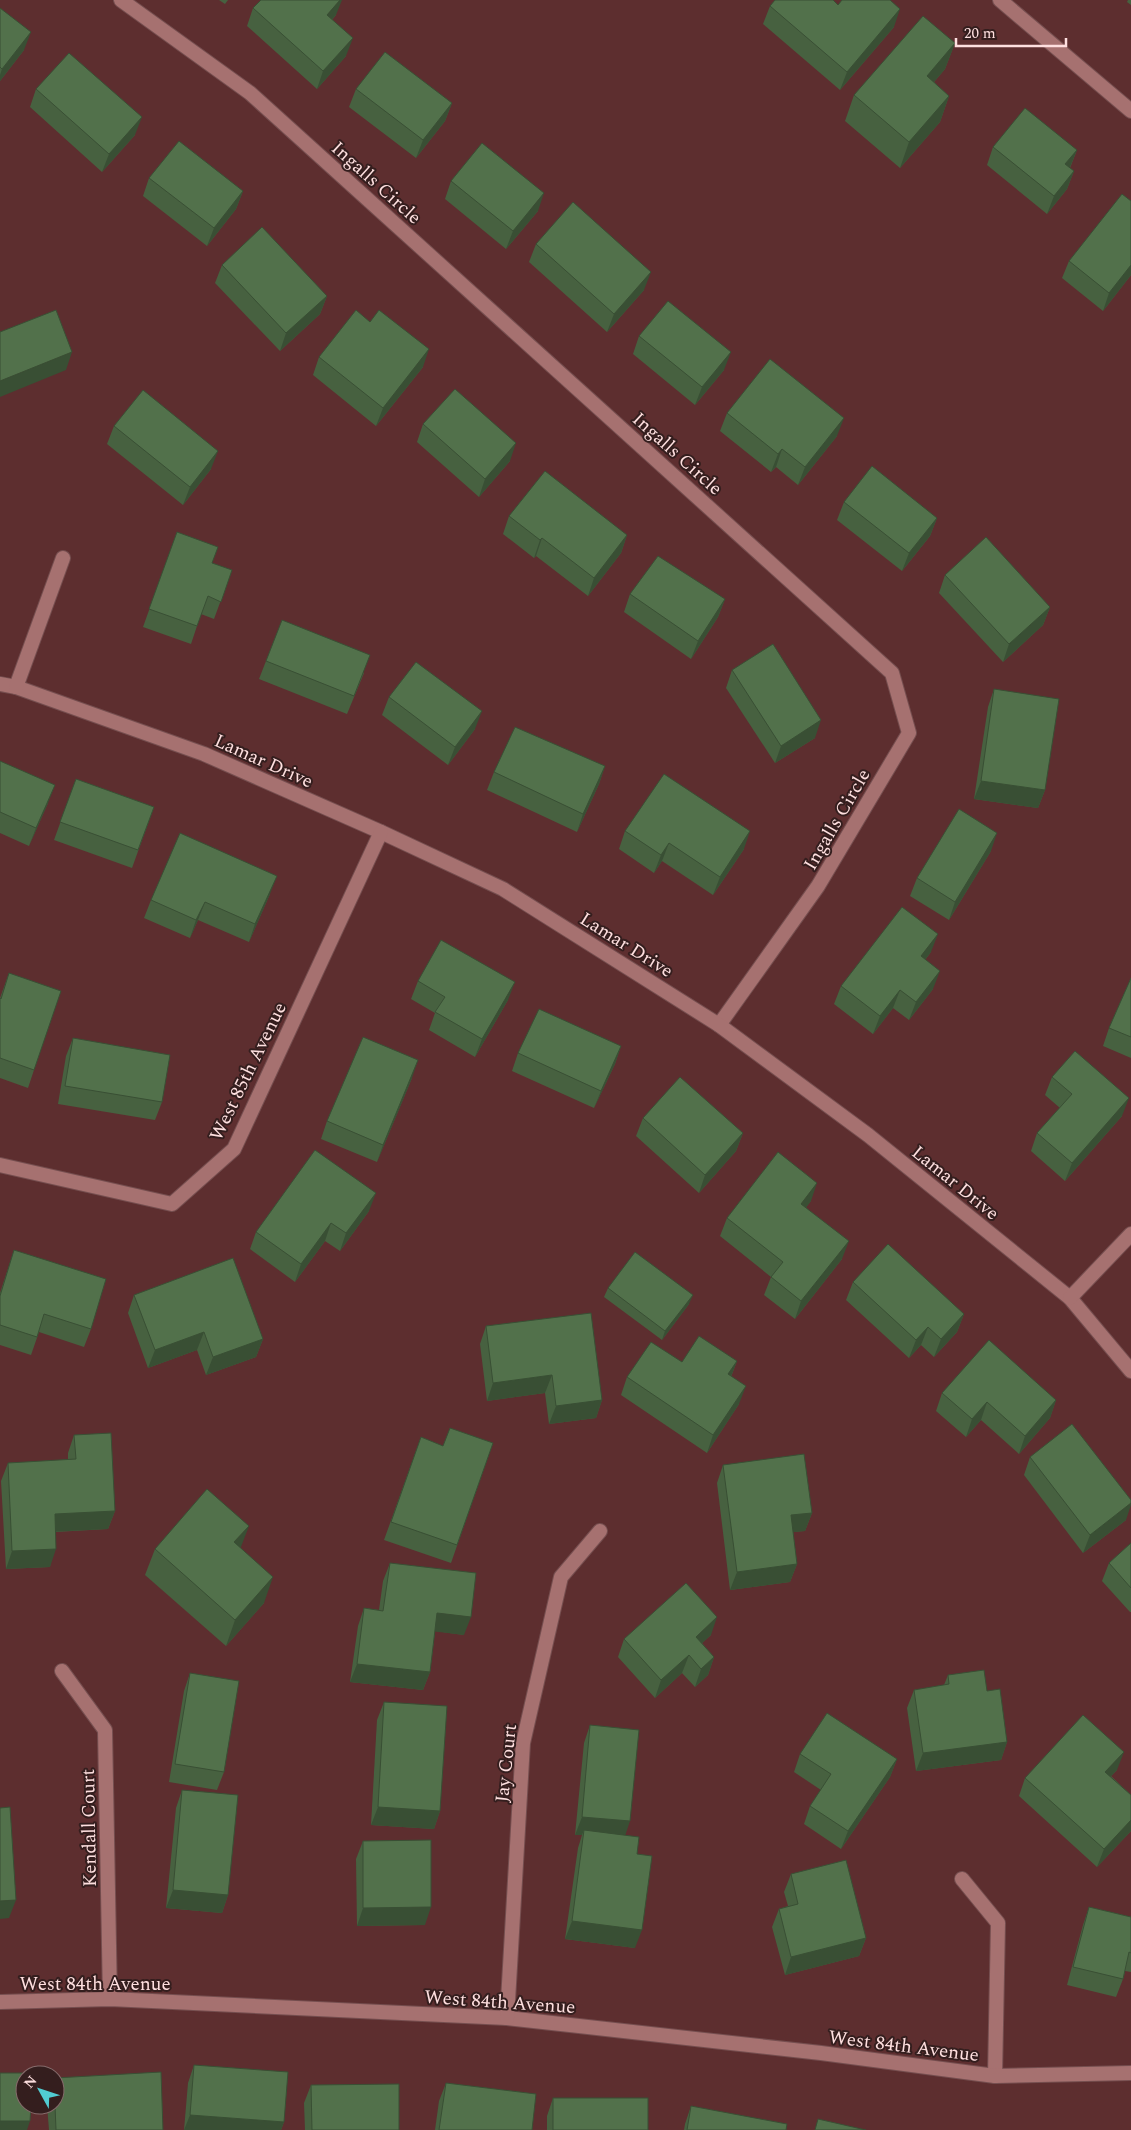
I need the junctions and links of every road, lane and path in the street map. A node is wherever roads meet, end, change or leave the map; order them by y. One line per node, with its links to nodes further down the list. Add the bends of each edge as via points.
1 (121, 0): 8 (street, Ingalls Circle, via 250,93 892,673 909,733 818,886)
2 (1000, 0): 3 (street)
3 (1131, 111)
4 (63, 558): 6 (street)
5 (0, 684): 6 (street, Lamar Drive)
6 (16, 687): 7 (street, Lamar Drive, via 204,754)
7 (381, 832): 8 (street, Lamar Drive, via 503,889); 9 (street, West 85th Avenue, via 234,1149 179,1198 172,1204)
8 (718, 1025): 11 (street, Lamar Drive, via 868,1135)
9 (0, 1165)
10 (1131, 1234): 11 (street)
11 (1070, 1298): 12 (street, Lamar Drive)
12 (1131, 1371)
13 (600, 1531): 18 (street, Jay Court, via 561,1577 523,1743)
14 (62, 1671): 16 (street, Kendall Court, via 105,1730)
15 (962, 1880): 20 (street, West 84th Avenue, via 998,1923)
16 (110, 1999): 17 (street, West 84th Avenue); 18 (street, West 84th Avenue)
17 (0, 2002)
18 (507, 2018): 20 (street, West 84th Avenue)
19 (1131, 2073): 20 (street, West 84th Avenue)
20 (995, 2076)

